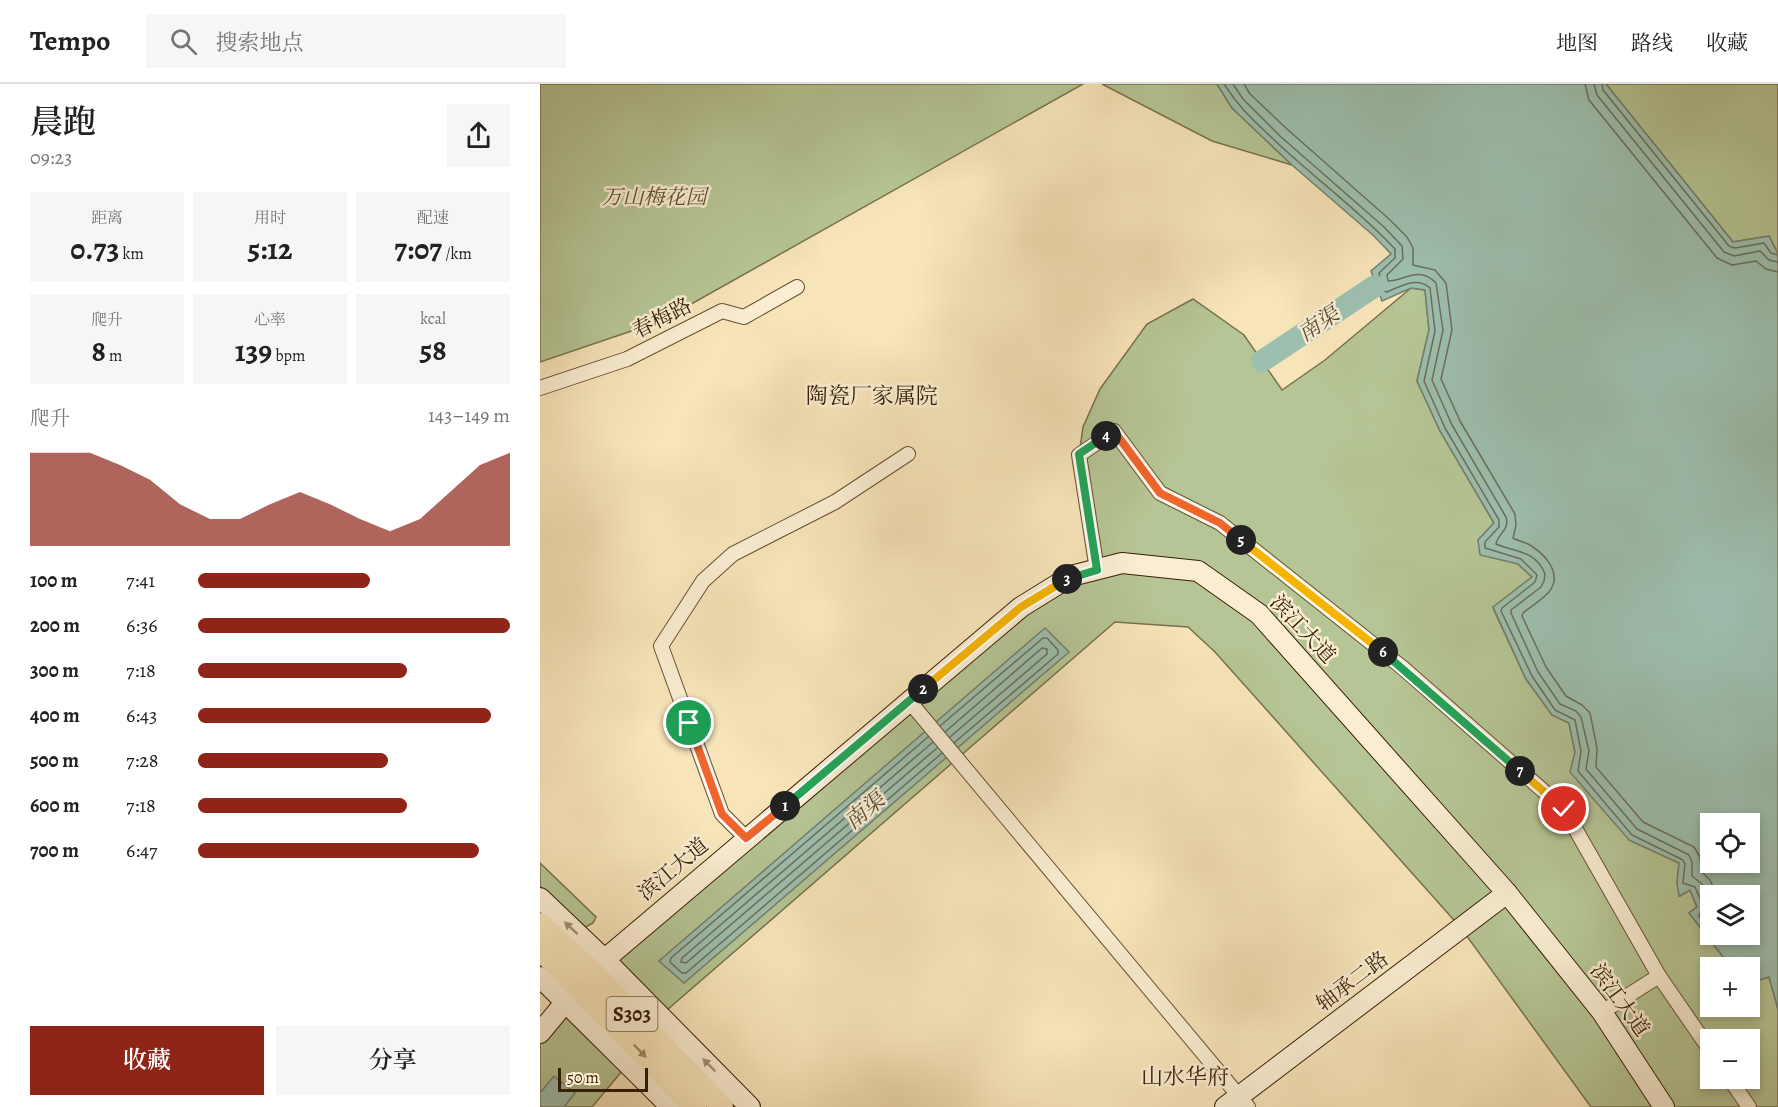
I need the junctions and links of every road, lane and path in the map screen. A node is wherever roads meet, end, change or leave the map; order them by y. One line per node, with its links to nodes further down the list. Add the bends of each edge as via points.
1 (797, 287): 2 (street, 春梅路, via 744,317 722,311 627,359)
2 (540, 388)
3 (908, 454): 6 (street, via 835,502 733,554 703,581 661,646 722,814)
4 (1097, 570): 5 (street, 滨江大道, via 1071,576 1021,607); 7 (street, 滨江大道, via 1122,564 1198,571 1259,614); 11 (street, via 1079,454 1114,431 1160,493 1220,523 1403,668 1564,809)
5 (911, 704): 6 (street, 滨江大道); 18 (street)
6 (746, 838): 13 (street, 滨江大道)
7 (1508, 893): 14 (street, 滨江大道); 18 (street, 轴承二路)
8 (540, 898): 13 (street, one-way to 8)
9 (540, 924): 13 (main road, S303)
10 (540, 950): 13 (main road, S303)
11 (1659, 976): 14 (street); 16 (street)
12 (540, 977): 13 (street)
13 (584, 979): 15 (street, 滨江大道); 19 (street); 20 (main road, S303, one-way to 20); 21 (main road, S303); 22 (street, one-way to 13)
14 (1602, 1012): 23 (street, 滨江大道)
15 (540, 1033)
16 (1700, 1035)
17 (1737, 1089): 24 (street)
18 (1238, 1103)
19 (671, 1107)
20 (695, 1107)
21 (722, 1107)
22 (750, 1107)
23 (1664, 1107)
24 (1749, 1107)

